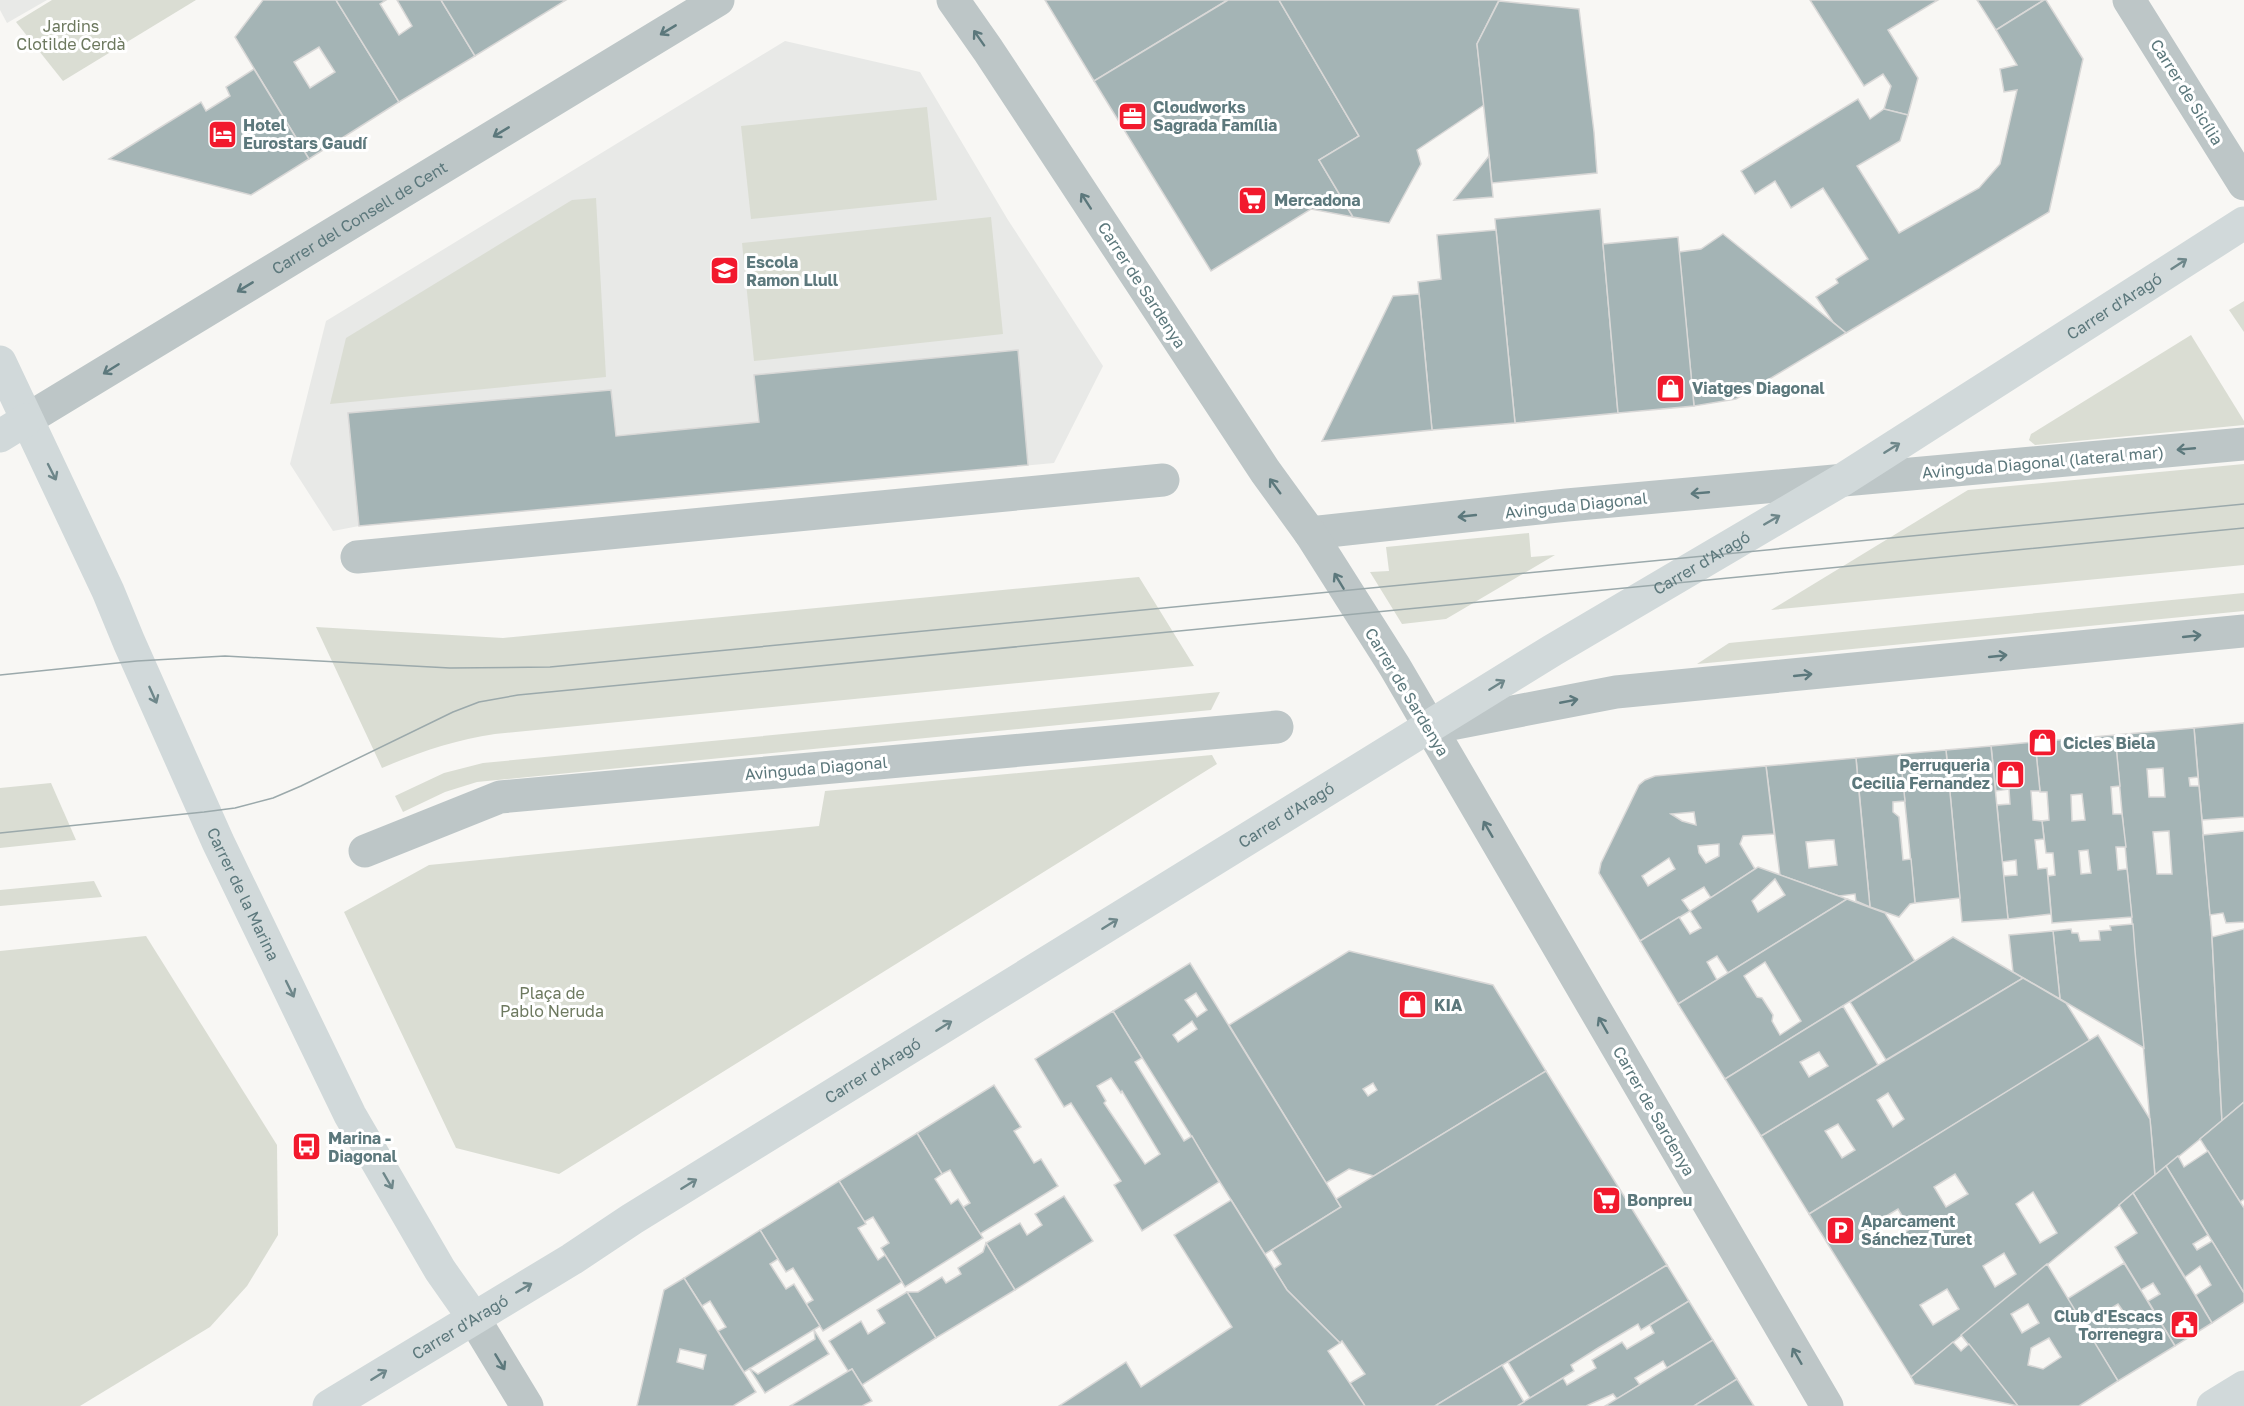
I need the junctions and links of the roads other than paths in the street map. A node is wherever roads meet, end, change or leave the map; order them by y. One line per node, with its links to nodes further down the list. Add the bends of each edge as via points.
1 (718, 0): 7 (street, Carrer del Consell de Cent, one-way to 7)
2 (953, 0): 11 (street, Carrer de Sardenya, one-way to 2)
3 (2129, 0): 4 (street, Carrer de Sicília)
4 (2244, 184)
5 (2244, 223): 10 (main road, Carrer d'Aragó, one-way to 5)
6 (0, 362): 7 (main road, Carrer de la Marina)
7 (13, 428): 17 (main road, Carrer de la Marina, one-way to 17, via 108,591 213,832 350,1115 440,1270)
8 (2244, 444): 10 (street, Avinguda Diagonal (lateral mar), one-way to 10)
9 (1163, 480): 12 (street)
10 (1842, 480): 11 (street, Avinguda Diagonal, one-way to 11); 15 (main road, Carrer d'Aragó, one-way to 10, via 1553,650)
11 (1310, 533): 15 (street, Carrer de Sardenya, one-way to 11)
12 (357, 557)
13 (2244, 631): 15 (street, one-way to 13, via 1616,692)
14 (1277, 727): 16 (street, Avinguda Diagonal, via 500,797)
15 (1430, 728): 17 (main road, Carrer d'Aragó, one-way to 15); 21 (street, Carrer de Sardenya, one-way to 15)
16 (365, 850)
17 (474, 1317): 19 (main road, Carrer d'Aragó, one-way to 17); 20 (street, Carrer de la Marina, one-way to 20)
18 (2244, 1387): 22 (main road)
19 (329, 1406)
20 (527, 1406)
21 (1827, 1406)
22 (2213, 1406)

